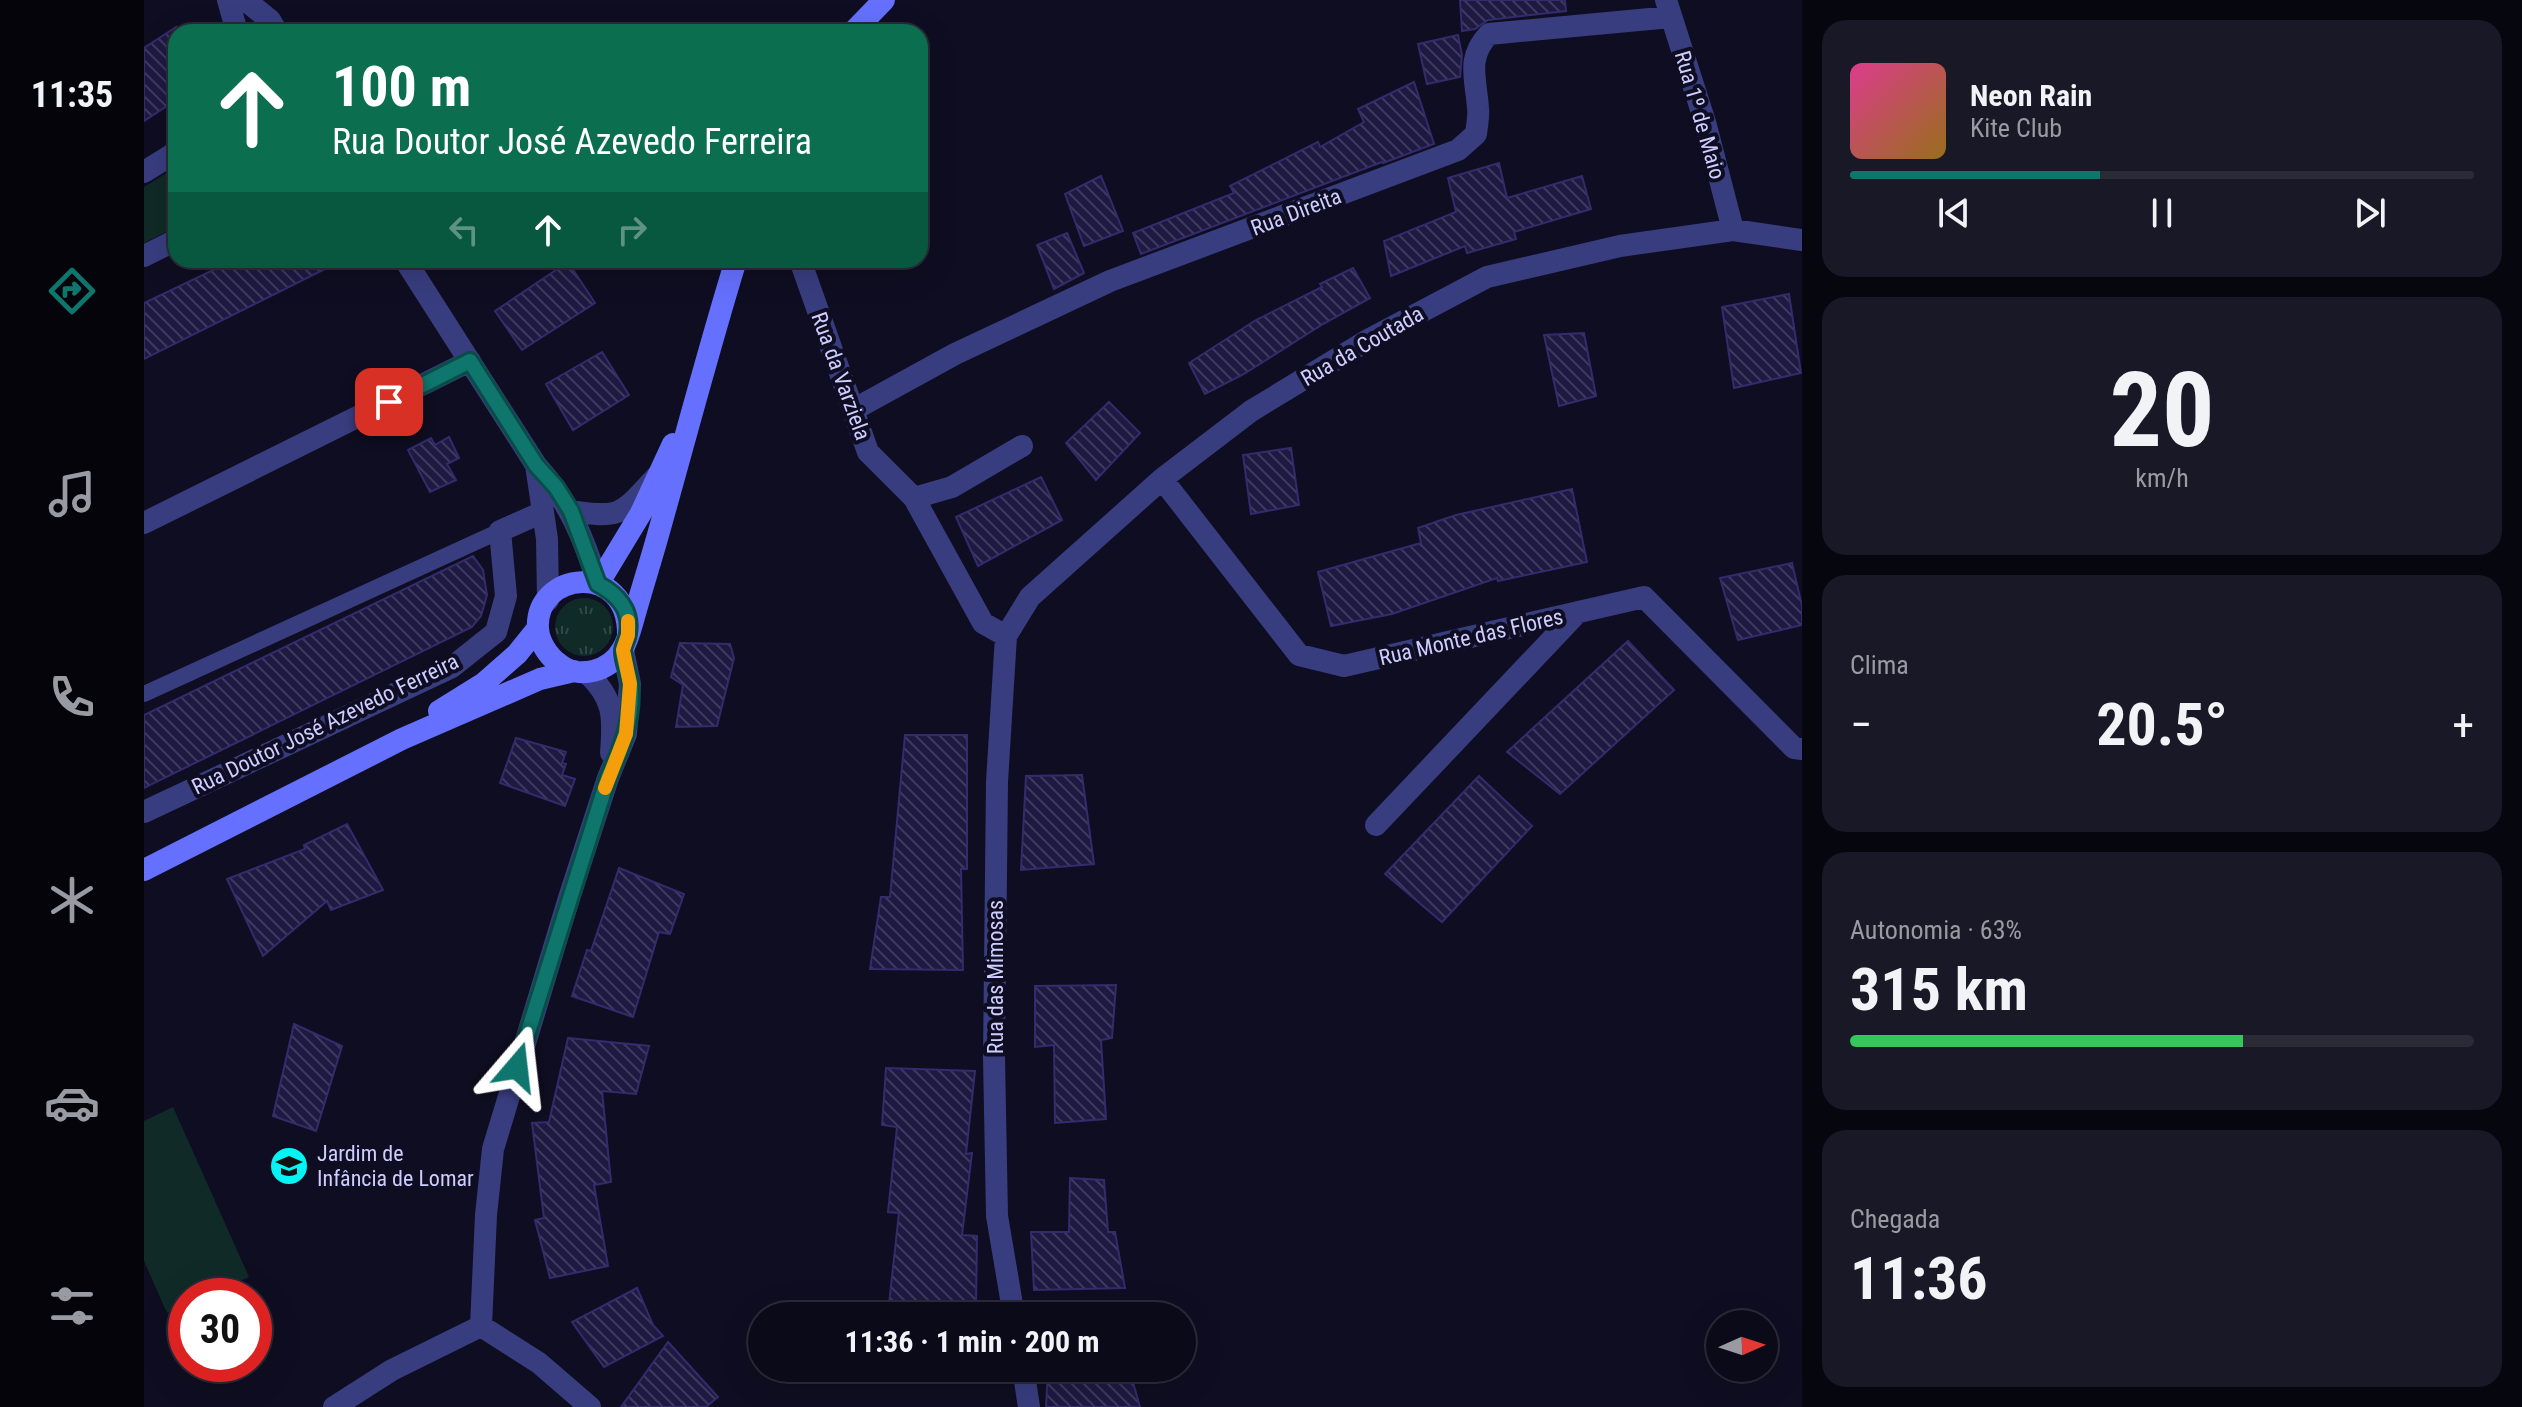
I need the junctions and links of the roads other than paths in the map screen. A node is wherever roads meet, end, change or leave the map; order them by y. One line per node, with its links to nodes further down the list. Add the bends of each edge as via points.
1 (228, 0): 5 (street)
2 (245, 0): 6 (street)
3 (884, 0): 7 (main road)
4 (1668, 9): 10 (street, Rua 1º de Maio); 19 (street, Rua Direita, via 1489,34 1478,46 1473,70 1479,110 1476,134 1458,150 1110,281 955,354)
5 (235, 24)
6 (272, 24)
7 (861, 24)
8 (168, 157): 9 (street)
9 (144, 172)
10 (1733, 230): 11 (street, Rua da Coutada); 23 (street, Rua da Coutada, via 1620,246 1487,277 1251,411)
11 (1802, 240)
12 (168, 244): 13 (street)
13 (144, 256)
14 (410, 268): 17 (street)
15 (734, 268): 18 (main road)
16 (803, 268): 19 (street, Rua da Varziela)
17 (470, 361): 21 (street); 27 (street)
18 (695, 395): 22 (main road); 34 (main road)
19 (853, 410): 24 (street, Rua da Varziela, via 868,452)
20 (1022, 446): 24 (street, via 952,487)
21 (536, 465): 25 (street); 26 (street, Rua Doutor José Azevedo Ferreira)
22 (659, 473): 25 (street, via 613,515); 29 (main road)
23 (1162, 479): 31 (street, Rua Monte das Flores, via 1299,655 1344,666); 33 (street, Rua da Coutada, via 1030,597)
24 (914, 498): 33 (street, Rua da Varziela, via 983,623)
25 (571, 511): 29 (street)
26 (543, 512): 28 (street); 30 (street, Rua Doutor José Azevedo Ferreira)
27 (144, 523)
28 (500, 531): 36 (lane); 40 (street, Rua Doutor José Azevedo Ferreira, via 506,596 496,632 452,667)
29 (598, 584): 30 (main road, via 569,584); 34 (main road, via 623,604)
30 (548, 600): 32 (main road, Rua Doutor José Azevedo Ferreira)
31 (1578, 612): 38 (street, Rua Monte das Flores, via 1644,597 1794,748); 41 (street)
32 (538, 628): 35 (main road, via 544,648 559,665); 37 (main road, Rua Doutor José Azevedo Ferreira, via 484,683)
33 (1006, 636): 43 (street, Rua das Mimosas, via 997,782 994,1057 997,1216)
34 (626, 642): 35 (main road, Rua Doutor José Azevedo Ferreira, via 613,662); 39 (street, via 626,734)
35 (580, 672): 37 (main road, Rua Doutor José Azevedo Ferreira, via 540,679); 39 (street, via 609,700 613,733)
36 (144, 694)
37 (402, 739): 42 (main road, Rua Doutor José Azevedo Ferreira)
38 (1802, 749)
39 (608, 778): 44 (street, via 493,1149)
40 (144, 812)
41 (1376, 825)
42 (144, 870)
43 (1012, 1302)
44 (481, 1326): 46 (street, via 392,1370); 47 (street, via 539,1363)
45 (1025, 1382): 48 (street)
46 (334, 1407)
47 (590, 1407)
48 (1029, 1407)

